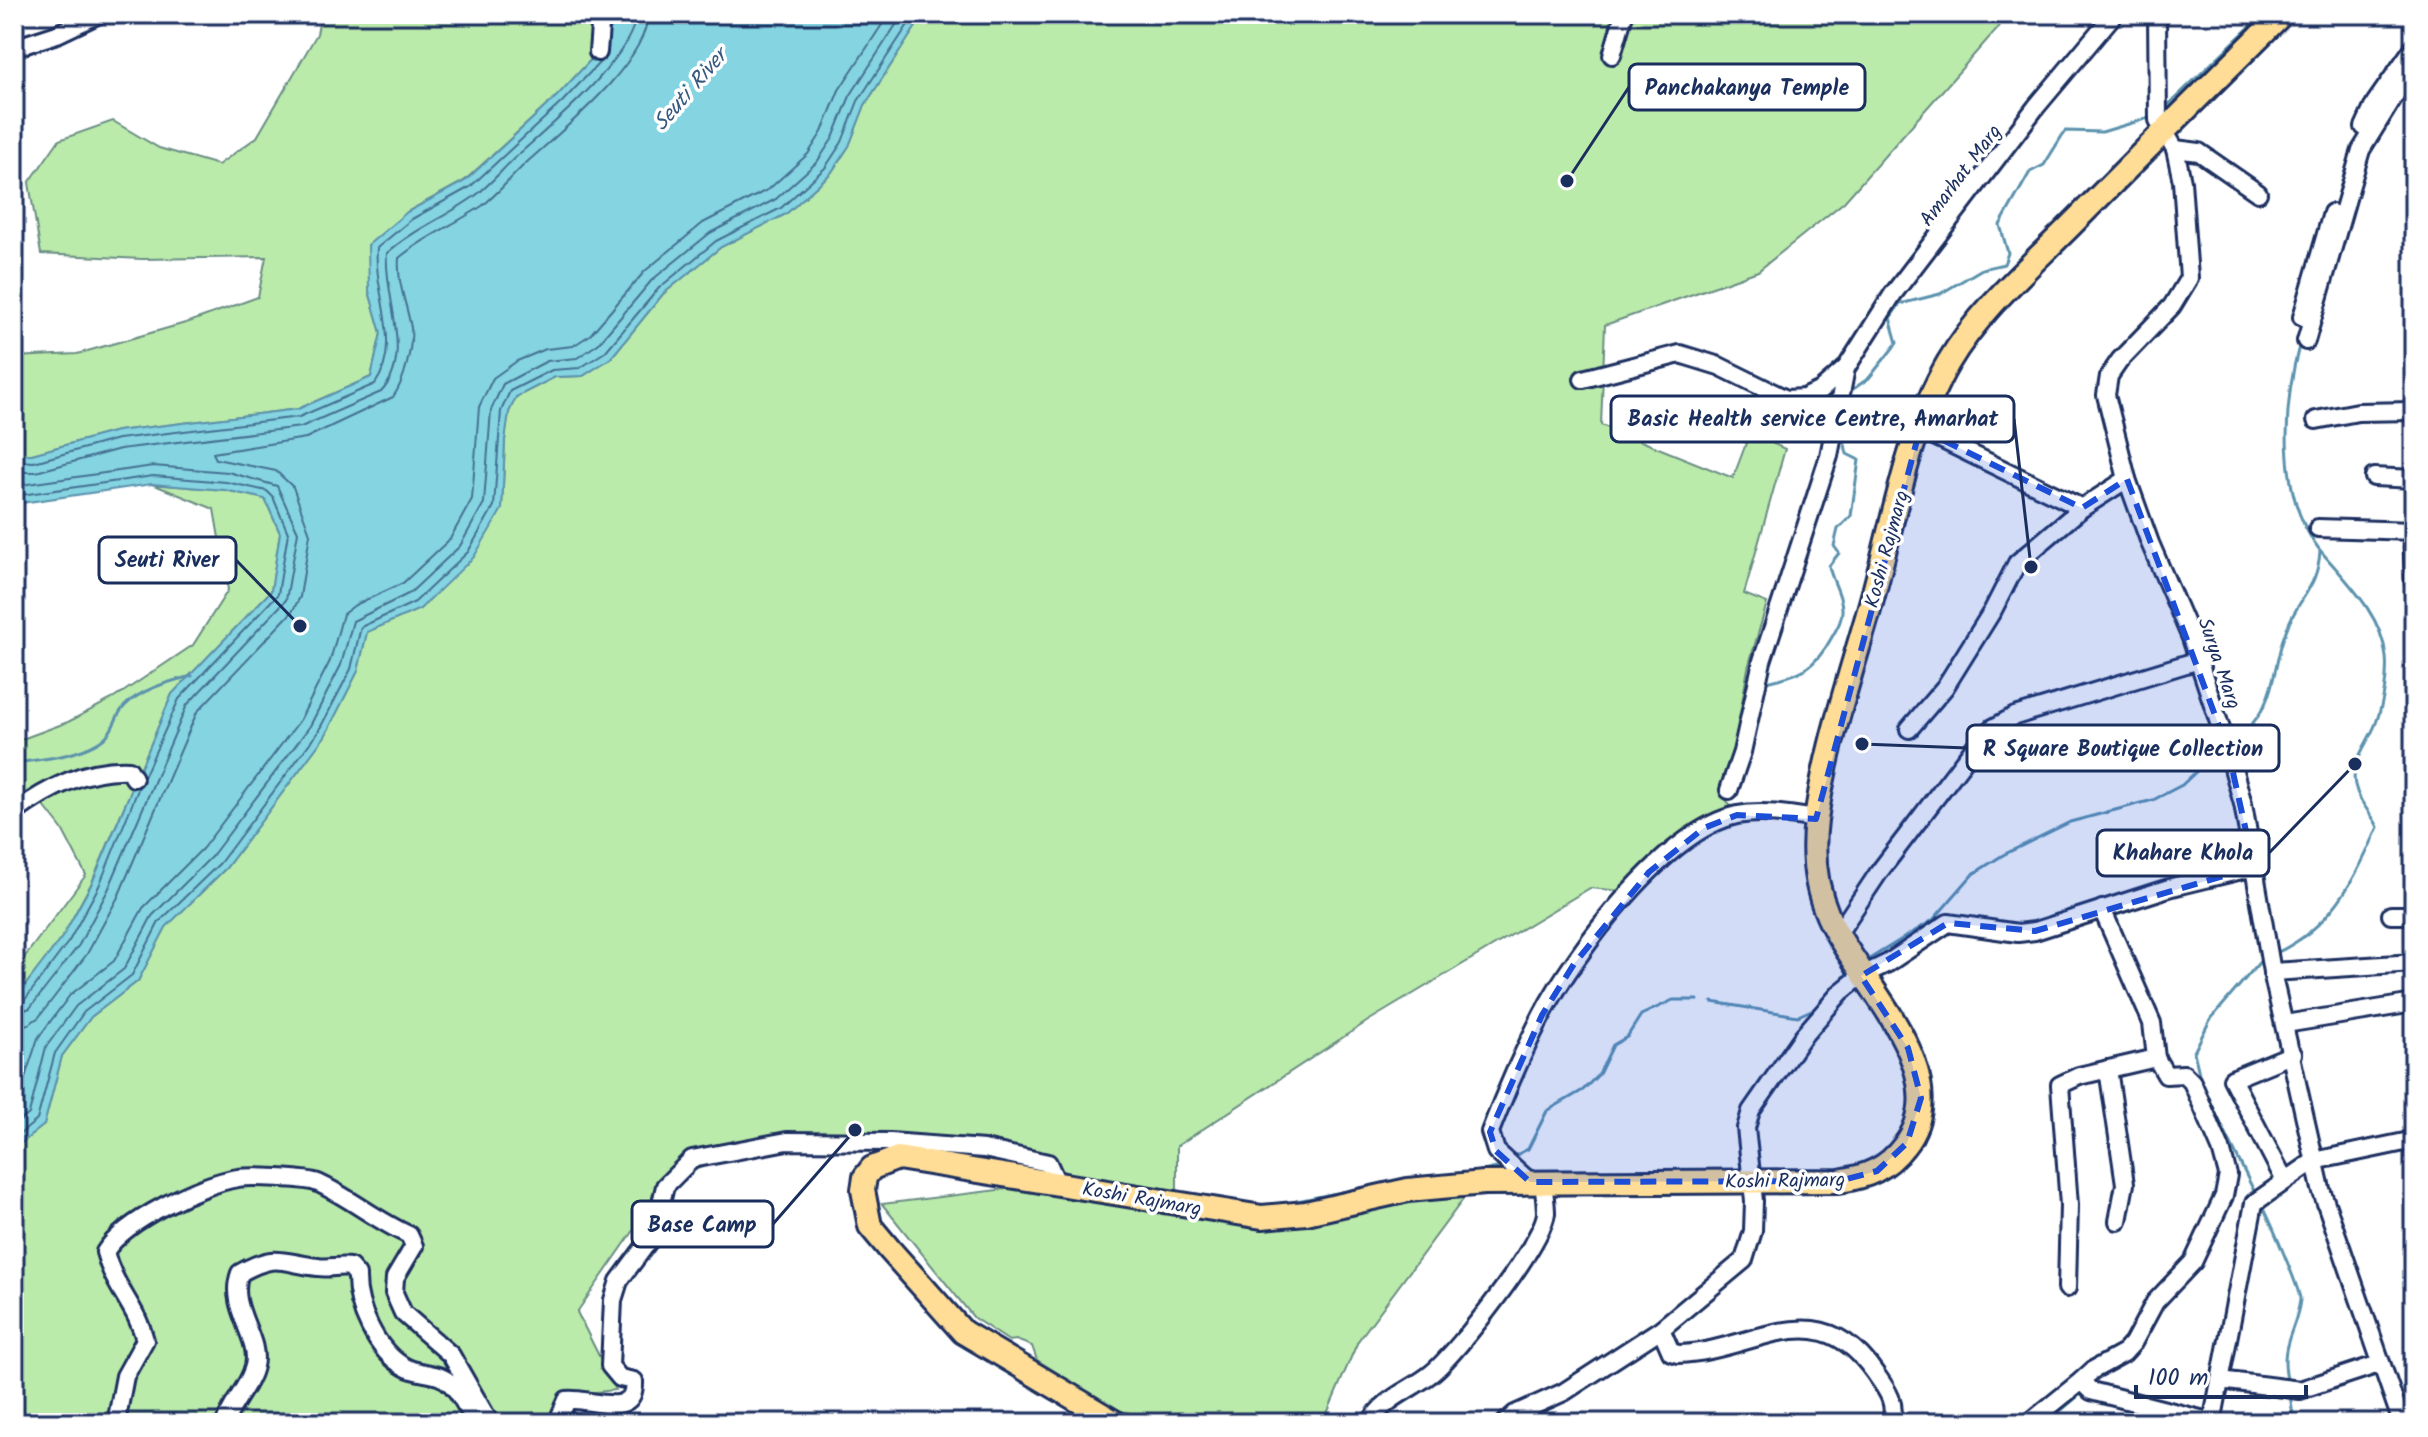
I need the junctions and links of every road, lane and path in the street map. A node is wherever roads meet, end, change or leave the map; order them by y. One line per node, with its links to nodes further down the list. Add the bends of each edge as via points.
1 (99, 14): 8 (street)
2 (608, 14): 9 (street, via 600,26)
3 (1624, 14): 10 (street)
4 (2114, 14): 17 (street, Amarhat Marg, via 1893,294)
5 (2157, 14): 13 (street)
6 (2282, 14): 13 (main road, Koshi Rajmarg)
7 (2414, 47): 12 (street)
8 (14, 48)
9 (598, 52)
10 (1612, 55)
11 (2414, 64): 12 (street)
12 (2370, 125): 15 (street, via 2340,187); 16 (street)
13 (2164, 127): 14 (street); 21 (main road, Koshi Rajmarg, via 1968,335 1945,370); 23 (street, Surya Marg, via 2182,181 2189,278 2172,306 2120,360 2106,385)
14 (2258, 193)
15 (2301, 320)
16 (2306, 341)
17 (1846, 368): 18 (street, via 1821,390 1786,399 1719,366 1680,354); 32 (street, via 1829,456 1762,661)
18 (1583, 379)
19 (2414, 411): 20 (street, via 2358,412)
20 (2316, 420)
21 (1920, 429): 25 (street); 34 (main road, Koshi Rajmarg)
22 (2374, 477): 24 (street)
23 (2127, 479): 25 (street); 29 (street, Surya Marg)
24 (2414, 479)
25 (2082, 508): 30 (street, via 2017,563 1945,687)
26 (2318, 528): 27 (street)
27 (2413, 530): 28 (street)
28 (2414, 582)
29 (2199, 660): 35 (street, Surya Marg, via 2226,744); 39 (street, via 2015,716 1993,728 1879,872)
30 (1909, 729)
31 (134, 778): 33 (street, via 129,770 106,769 49,790)
32 (1729, 790)
33 (14, 813)
34 (1816, 819): 39 (main road, Koshi Rajmarg, via 1815,872); 51 (street, via 1737,815 1704,828 1649,872 1574,964 1542,1015 1490,1132 1496,1151)
35 (2254, 867): 36 (street); 41 (street, Surya Marg)
36 (2102, 909): 42 (street, via 2018,933 1948,923); 46 (street, via 2152,1023)
37 (2391, 915): 38 (street)
38 (2414, 915)
39 (1837, 935): 42 (main road, Koshi Rajmarg)
40 (2414, 963): 41 (street)
41 (2272, 968): 44 (street, Surya Marg)
42 (1861, 976): 52 (street, via 1803,1036 1751,1111 1746,1128); 52 (main road, Koshi Rajmarg, via 1915,1064 1920,1111 1907,1143 1877,1171 1857,1179)
43 (2414, 1003): 44 (street)
44 (2285, 1024): 45 (street, Surya Marg)
45 (2293, 1054): 49 (street, Surya Marg); 50 (street, via 2232,1079)
46 (2156, 1058): 47 (street); 59 (street, via 2166,1075 2184,1074 2192,1082 2221,1149 2228,1175 2224,1196 2193,1262 2155,1302 2133,1343 2093,1370)
47 (2108, 1069): 54 (street, via 2125,1184); 55 (street, via 2060,1085 2069,1205)
48 (2414, 1140): 49 (street)
49 (2314, 1161): 50 (street); 57 (street, Surya Marg)
50 (2284, 1179): 58 (street, via 2259,1198)
51 (1537, 1182): 52 (main road, Koshi Rajmarg); 53 (main road, Koshi Rajmarg, via 1423,1188 1262,1217); 67 (street, via 1546,1214 1506,1286 1433,1373 1379,1407)
52 (1752, 1182): 56 (street, via 1753,1231 1744,1260)
53 (1057, 1183): 65 (street, via 1048,1163 984,1149 890,1142 787,1141 692,1159 665,1186 654,1234 619,1281 613,1300 610,1366 620,1378 634,1381 634,1391 628,1400 608,1407 567,1400); 66 (main road, Koshi Rajmarg, via 898,1158 872,1168 863,1190 870,1226 963,1332)
54 (2118, 1221)
55 (2067, 1288)
56 (1661, 1329): 68 (street); 69 (street, via 1671,1352 1678,1354 1795,1327 1819,1329 1840,1338 1866,1362 1892,1398)
57 (2379, 1364): 58 (street, via 2292,1390); 71 (street, Surya Marg)
58 (2220, 1380): 60 (street)
59 (2085, 1386): 60 (street); 70 (street)
60 (2212, 1422)
61 (116, 1423): 64 (street, via 125,1376 145,1340 140,1320 109,1269 105,1252 113,1240 159,1208 239,1178 295,1178 317,1183 409,1235 414,1246 395,1278 394,1293 403,1313 451,1355)
62 (225, 1423): 63 (street, via 254,1368 237,1296 240,1273 262,1260 287,1260 320,1268 350,1267 357,1275 356,1293 364,1314 386,1351 406,1368 433,1373 451,1384 467,1412)
63 (482, 1423)
64 (490, 1423)
65 (557, 1423)
66 (1116, 1423)
67 (1370, 1423)
68 (1505, 1423)
69 (1891, 1423)
70 (2029, 1423)
71 (2402, 1423)

